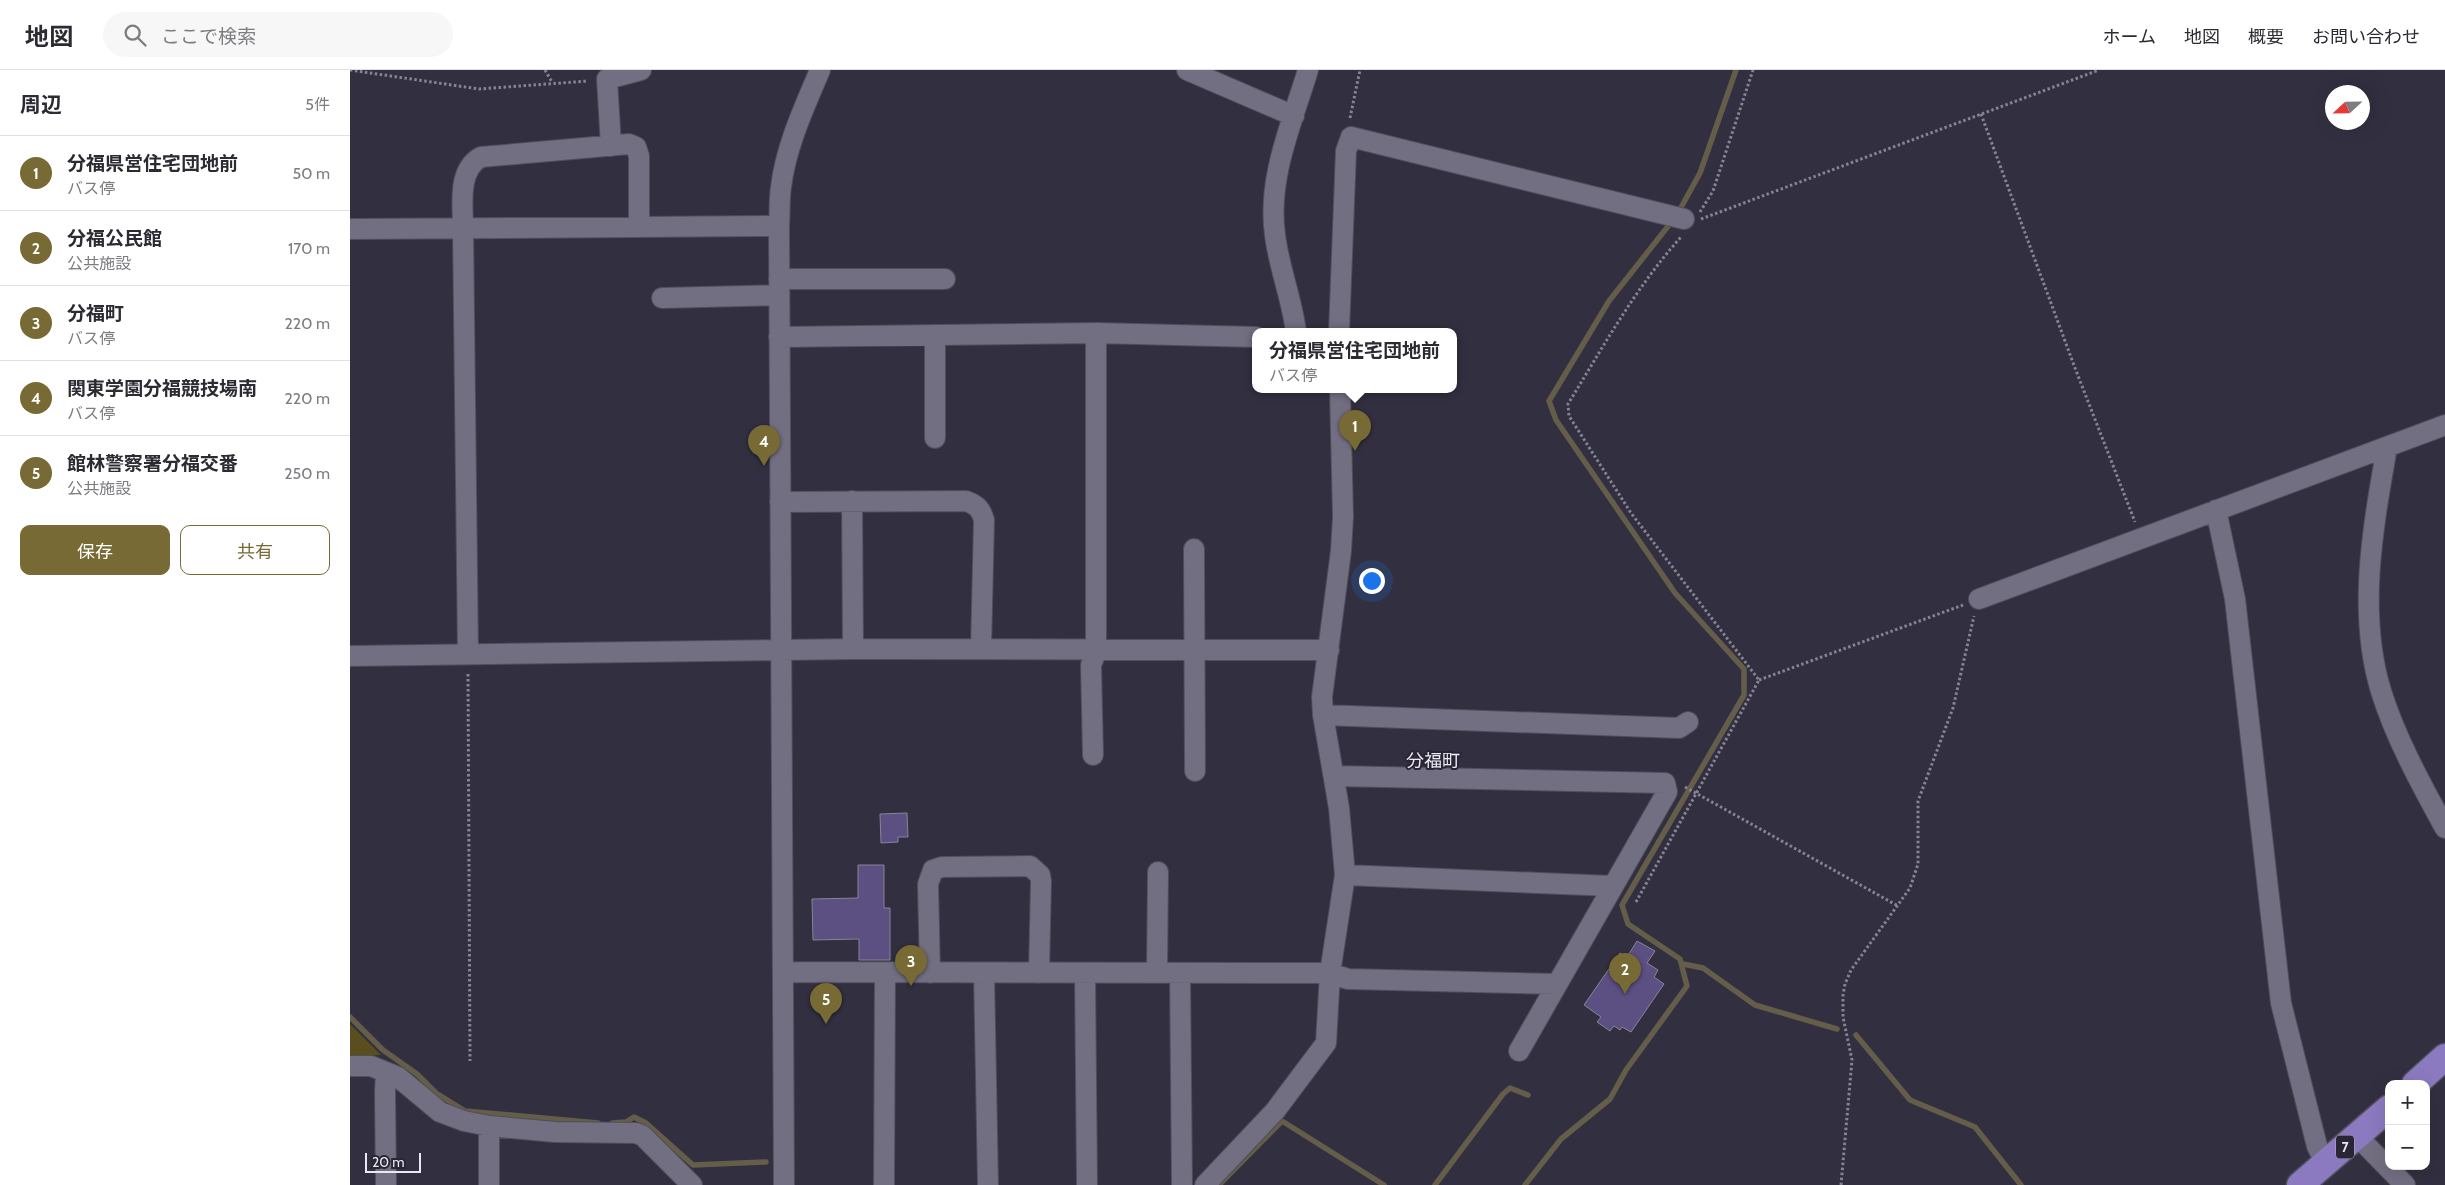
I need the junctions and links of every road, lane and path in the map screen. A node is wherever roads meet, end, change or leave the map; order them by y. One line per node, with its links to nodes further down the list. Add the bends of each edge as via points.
1 (350, 70): 11 (path, via 479,88)
2 (544, 70): 11 (path)
3 (641, 70): 10 (street)
4 (820, 70): 18 (street, via 796,126 787,160 781,186)
5 (1187, 70): 13 (street)
6 (1308, 70): 13 (street)
7 (1360, 70): 14 (path)
8 (1753, 70): 16 (path, via 1713,191)
9 (2099, 70): 12 (path)
10 (608, 79): 11 (path); 15 (street)
11 (552, 83)
12 (1981, 114): 16 (path); 37 (path)
13 (1294, 116): 24 (street, via 1278,161 1274,211 1275,234)
14 (1349, 121)
15 (611, 146): 17 (street, via 630,144 636,147 639,156); 19 (street, via 481,157 466,174)
16 (1682, 219): 25 (street, via 1351,137 1346,151); 48 (path, via 1662,257 1628,305 1568,404 1568,416 1631,513)
17 (639, 226): 18 (street); 19 (street)
18 (779, 226): 22 (street)
19 (463, 228): 20 (street); 46 (street)
20 (350, 229)
21 (945, 279): 22 (street)
22 (779, 287): 23 (street); 28 (street)
23 (662, 298)
24 (1295, 328)
25 (1339, 328)
26 (1096, 333): 27 (street); 29 (street); 45 (street)
27 (935, 335): 28 (street); 32 (street)
28 (779, 337): 34 (street)
29 (1252, 337)
30 (1340, 393): 44 (street, via 1343,517)
31 (2445, 425): 33 (street)
32 (935, 438)
33 (2387, 447): 36 (street); 56 (street, via 2369,581 2368,622 2373,660 2391,718)
34 (780, 502): 35 (street); 43 (street)
35 (852, 502): 40 (street); 41 (street, via 966,501 976,504 982,511)
36 (2216, 510): 37 (street); 81 (street, via 2235,599 2281,1003 2316,1146)
37 (2141, 537): 39 (street)
38 (1194, 549): 42 (street)
39 (1979, 599): 48 (path); 61 (path, via 1953,708 1918,801 1918,864 1910,888)
40 (853, 649): 41 (street); 43 (street)
41 (981, 649): 45 (street)
42 (1193, 649): 44 (street); 45 (street); 52 (street)
43 (780, 650): 46 (street); 62 (street)
44 (1329, 650): 49 (street, via 1322,697)
45 (1096, 652): 51 (street, via 1091,665)
46 (468, 655): 47 (street); 74 (path)
47 (350, 656)
48 (1759, 680): 55 (path)
49 (1323, 715): 50 (street, via 1679,728); 53 (street)
50 (1688, 722)
51 (1093, 755)
52 (1195, 771)
53 (1335, 776): 58 (street); 59 (street, via 1665,783 1667,792)
54 (1683, 786): 55 (path)
55 (1696, 793): 60 (path); 61 (path)
56 (2445, 828)
57 (1158, 872): 68 (street)
58 (1345, 875): 59 (street); 70 (street)
59 (1612, 886): 71 (street)
60 (1636, 902)
61 (1898, 906): 91 (path, via 1851,970 1845,984 1843,1017 1852,1060)
62 (783, 972): 63 (street); 85 (street)
63 (885, 972): 64 (street); 86 (street)
64 (930, 973): 65 (street); 66 (street, via 928,884 933,870 1030,866 1040,875 1041,882)
65 (984, 973): 66 (street); 87 (street)
66 (1039, 973): 67 (street)
67 (1085, 973): 68 (street); 88 (street)
68 (1157, 973): 69 (street)
69 (1180, 973): 70 (street); 89 (street)
70 (1330, 973): 71 (street, via 1348,980); 90 (street, via 1326,1042 1275,1110)
71 (1556, 984): 72 (street)
72 (1519, 1051)
73 (2445, 1057): 77 (main road)
74 (470, 1061)
75 (350, 1066): 76 (street, via 371,1066)
76 (386, 1073): 79 (street, via 398,1077 440,1112); 82 (street)
77 (2419, 1080)
78 (2385, 1112): 80 (main road, 7)
79 (489, 1126): 83 (street); 84 (street, via 643,1136)
80 (2357, 1136): 81 (main road, 7); 93 (street)
81 (2326, 1164): 92 (main road, 7)
82 (386, 1185)
83 (489, 1185)
84 (692, 1185)
85 (784, 1185)
86 (884, 1185)
87 (988, 1185)
88 (1087, 1185)
89 (1182, 1185)
90 (1205, 1185)
91 (1841, 1185)
92 (2300, 1185)
93 (2405, 1185)

